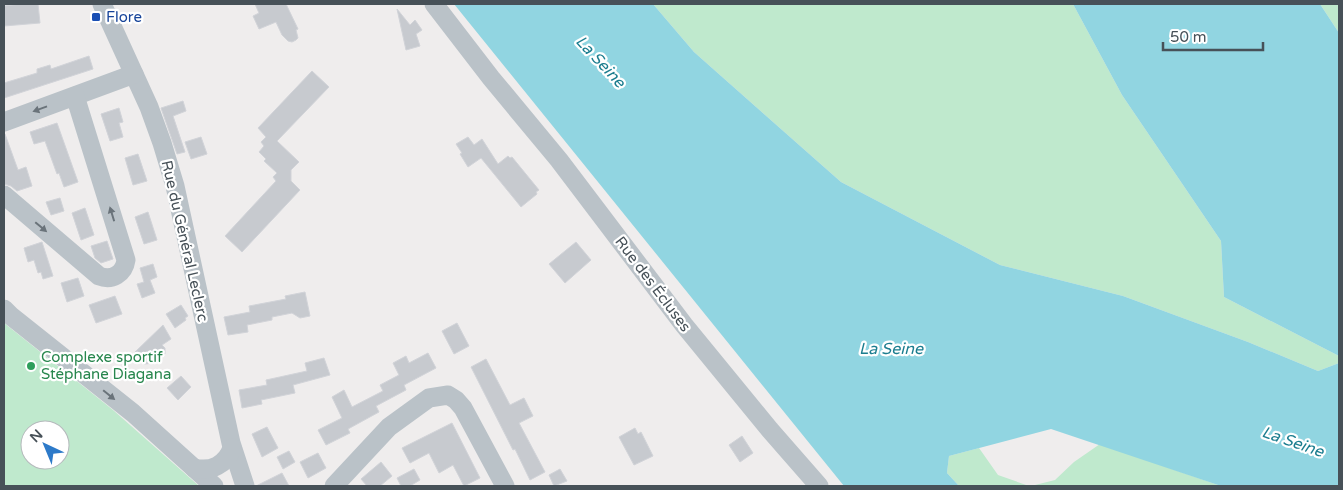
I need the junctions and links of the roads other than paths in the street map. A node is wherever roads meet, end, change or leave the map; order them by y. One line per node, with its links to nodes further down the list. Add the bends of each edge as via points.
1 (102, 4): 3 (street, Rue du Général Leclerc)
2 (434, 4): 14 (street, Rue des Écluses, via 559,160 684,325)
3 (134, 74): 4 (street); 8 (street, Rue du Général Leclerc, via 159,134 174,186)
4 (75, 96): 5 (street, one-way to 5); 6 (street, one-way to 4, via 99,276 113,278 123,269 126,260)
5 (4, 122)
6 (4, 195)
7 (4, 309): 9 (street, one-way to 9, via 133,413)
8 (232, 448): 9 (street, via 226,459 215,467); 12 (street, Rue du Général Leclerc)
9 (194, 468): 11 (street)
10 (337, 485): 13 (street, via 389,427 429,398 448,395 463,408)
11 (214, 486)
12 (244, 486)
13 (505, 486)
14 (819, 486)

